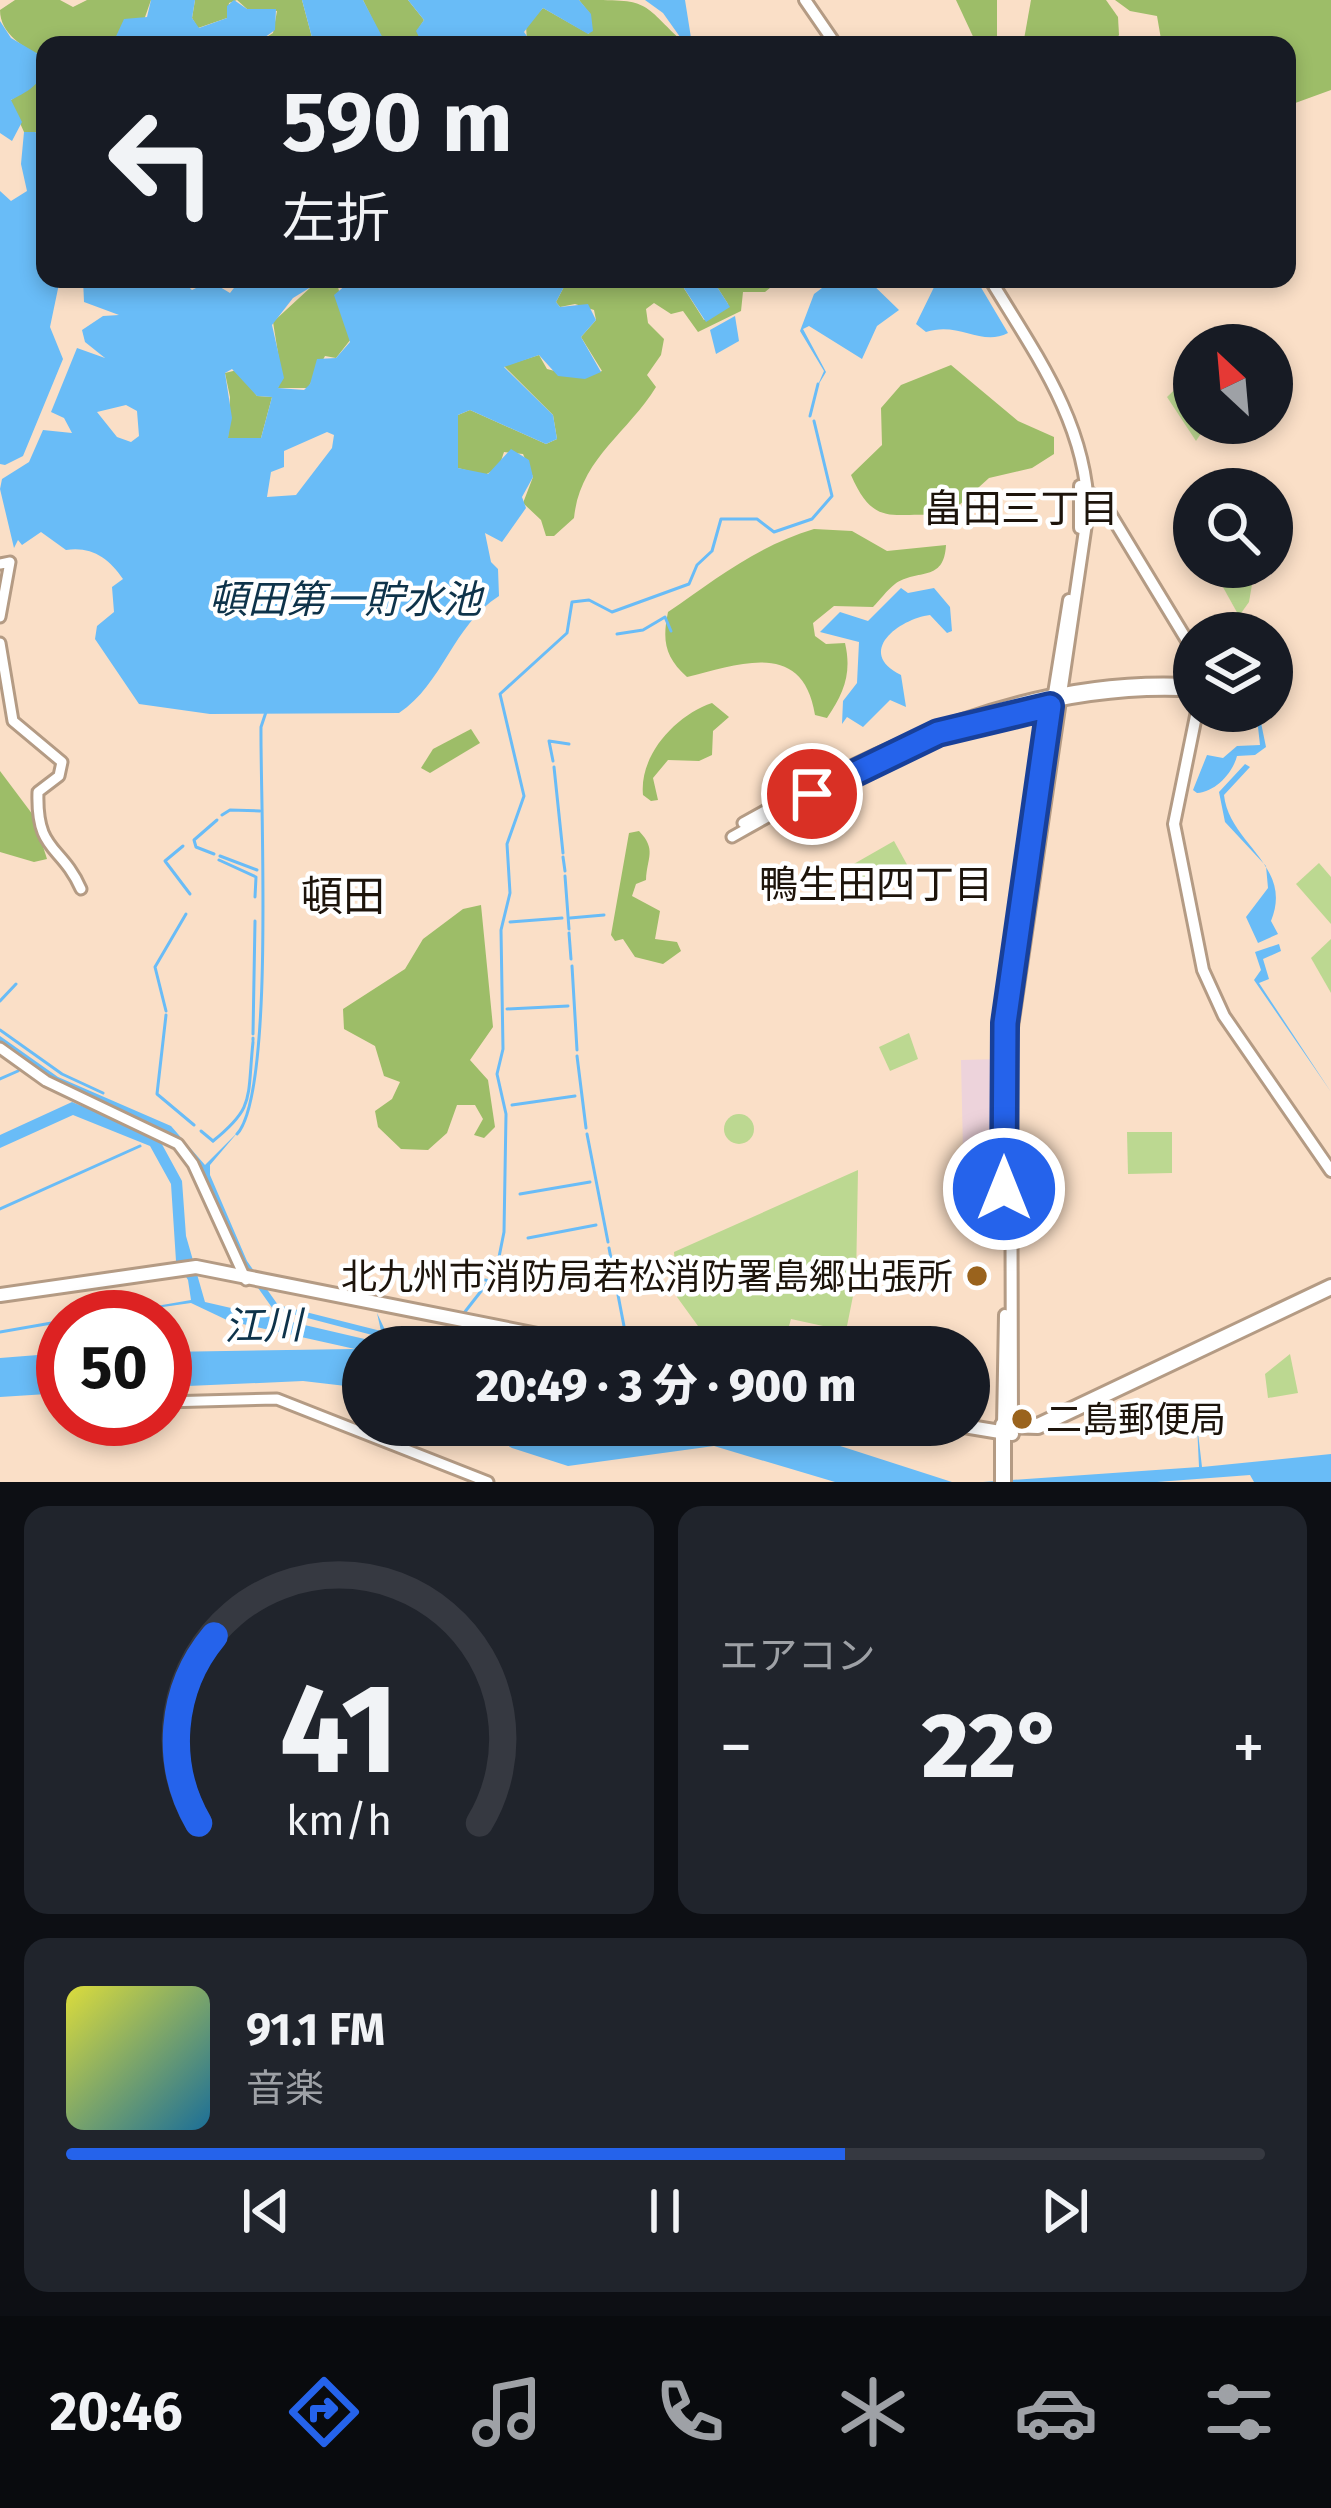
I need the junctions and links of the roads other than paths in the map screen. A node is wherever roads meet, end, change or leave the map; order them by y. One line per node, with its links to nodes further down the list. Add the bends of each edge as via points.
1 (801, 0): 2 (main road)
2 (826, 36)
3 (992, 288): 5 (main road, via 1066,410)
4 (992, 288): 11 (main road, via 1052,394 1076,459 1079,536)
5 (1088, 492): 8 (main road, via 1103,502); 11 (main road)
6 (0, 564): 7 (street, via 10,562)
7 (0, 617)
8 (1173, 617)
9 (0, 643): 15 (street, via 13,721 62,762 59,776 38,792 39,818 47,846)
10 (1173, 686): 11 (street, via 1131,684)
11 (1056, 700): 13 (street, via 896,741); 14 (street, via 899,748); 26 (main road, via 1005,1023)
12 (1193, 732): 17 (main road, via 1174,824 1203,970 1224,1016)
13 (743, 823)
14 (732, 837)
15 (81, 889)
16 (0, 1048): 18 (street, via 46,1082 178,1144)
17 (1331, 1171)
18 (244, 1276): 20 (main road, via 177,1270); 21 (main road); 22 (main road)
19 (1331, 1290): 26 (highway, via 1059,1424)
20 (0, 1298)
21 (472, 1326)
22 (493, 1326)
23 (192, 1401): 28 (street, via 277,1399)
24 (990, 1425): 26 (main road)
25 (990, 1428): 26 (main road)
26 (1008, 1430): 27 (highway)
27 (1006, 1479)
28 (488, 1482)

